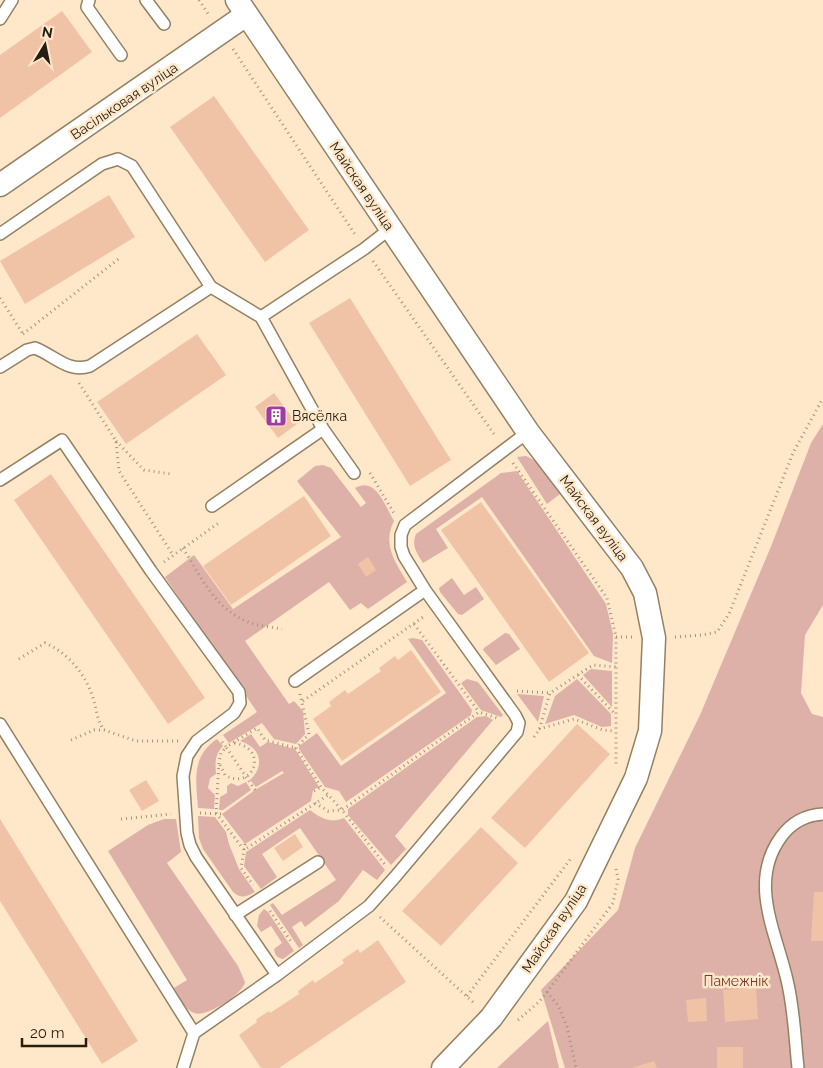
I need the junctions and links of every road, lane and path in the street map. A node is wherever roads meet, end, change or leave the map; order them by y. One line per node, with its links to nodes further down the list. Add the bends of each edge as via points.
1 (12, 0): 5 (lane)
2 (90, 0): 7 (lane, via 87,7)
3 (146, 0): 6 (lane)
4 (242, 7): 8 (street, Васільковая вуліца); 9 (street, Майская вуліца)
5 (0, 19)
6 (164, 24)
7 (121, 55)
8 (0, 185)
9 (391, 228): 14 (lane); 22 (street, Майская вуліца)
10 (0, 234): 12 (lane, via 102,164 118,159 132,166)
11 (121, 257): 15 (path)
12 (211, 287): 14 (lane); 18 (lane, via 90,366 80,369)
13 (0, 298): 15 (path)
14 (261, 317): 21 (lane)
15 (23, 334): 16 (path); 17 (path)
16 (15, 339)
17 (35, 348): 18 (lane); 19 (lane)
18 (69, 367): 23 (path)
19 (0, 368)
20 (823, 398): 38 (path, via 793,453 729,614 717,632)
21 (323, 429): 26 (lane); 29 (lane)
22 (528, 432): 32 (lane, via 405,525 401,547); 38 (street, Майская вуліца, via 632,568 645,593)
23 (116, 441): 27 (path, via 144,470); 31 (path, via 119,471)
24 (512, 461): 25 (path)
25 (504, 467)
26 (354, 473)
27 (171, 474)
28 (0, 480): 50 (lane, via 62,440 239,692 240,703 234,713)
29 (212, 506)
30 (183, 548): 36 (path, via 216,600 227,611 249,622)
31 (173, 556)
32 (424, 590): 33 (lane); 34 (lane)
33 (401, 607): 35 (path); 42 (lane)
34 (437, 607): 35 (path); 54 (lane, via 515,714 519,723)
35 (414, 624): 45 (path); 46 (path)
36 (282, 629)
37 (616, 637): 38 (path)
38 (654, 638): 69 (street, Майская вуліца, via 650,731 636,778)
39 (19, 659): 51 (path, via 45,643 66,655 89,687 99,724)
40 (616, 667): 41 (path, via 593,665)
41 (578, 675): 44 (path); 47 (path)
42 (295, 681): 45 (path)
43 (509, 691): 44 (path)
44 (550, 693): 52 (path)
45 (303, 701): 59 (path, via 309,734)
46 (479, 712): 54 (path, via 499,719); 67 (path)
47 (615, 714)
48 (533, 722): 52 (path)
49 (0, 724): 77 (lane)
50 (212, 729): 56 (lane); 58 (path)
51 (104, 730): 55 (path, via 94,730); 56 (path, via 136,741)
52 (539, 730): 53 (path, via 574,719)
53 (615, 731)
54 (517, 732): 71 (lane)
55 (71, 740)
56 (197, 741): 73 (lane, via 186,756 183,776 187,833 196,857)
57 (233, 743): 58 (path); 59 (path, via 257,728 265,740); 61 (path, via 247,747 254,757 253,771)
58 (226, 747): 60 (path); 61 (path)
59 (296, 748): 62 (path)
60 (219, 762): 61 (path, via 221,770 230,778); 66 (path, via 216,814 244,850)
61 (246, 777): 63 (path)
62 (321, 787): 64 (path); 65 (path)
63 (255, 790)
64 (314, 791)
65 (328, 795): 66 (path); 67 (path)
66 (315, 803): 67 (path, via 328,811)
67 (342, 810): 71 (path)
68 (823, 814): 81 (lane, via 788,826 773,847 764,877 766,902 788,982)
69 (600, 853): 75 (path, via 616,866 618,879 613,903); 76 (street, Майская вуліца, via 576,900)
70 (318, 862): 73 (lane)
71 (395, 877): 72 (lane)
72 (369, 906): 74 (lane); 76 (path)
73 (235, 915): 74 (lane)
74 (277, 975): 77 (lane)
75 (547, 992): 76 (path, via 511,1026 502,1026); 80 (path, via 559,1007)
76 (491, 1018): 79 (street, Майская вуліца)
77 (194, 1033): 78 (lane)
78 (184, 1068)
79 (443, 1068)
80 (576, 1068)
81 (798, 1068)

